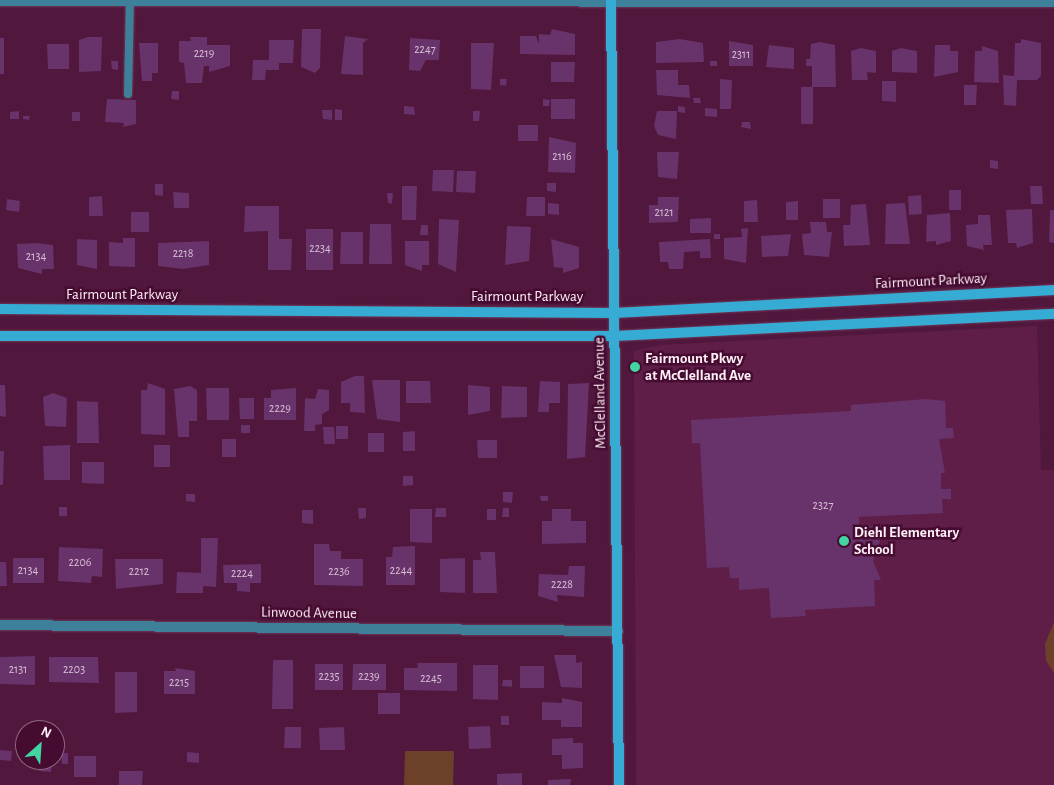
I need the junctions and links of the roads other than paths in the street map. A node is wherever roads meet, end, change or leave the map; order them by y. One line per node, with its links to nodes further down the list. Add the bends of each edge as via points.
1 (0, 1): 2 (street)
2 (130, 1): 3 (street); 5 (lane)
3 (611, 1): 4 (street); 8 (street, McClelland Avenue)
4 (1054, 2)
5 (128, 94)
6 (1054, 290): 8 (street, Fairmount Parkway)
7 (0, 309): 8 (street, Fairmount Parkway)
8 (614, 313): 11 (street, McClelland Avenue)
9 (1054, 314): 11 (street)
10 (0, 336): 11 (street)
11 (615, 336): 13 (street, McClelland Avenue)
12 (0, 625): 13 (street, Linwood Avenue)
13 (618, 631): 14 (street, McClelland Avenue)
14 (619, 785)

